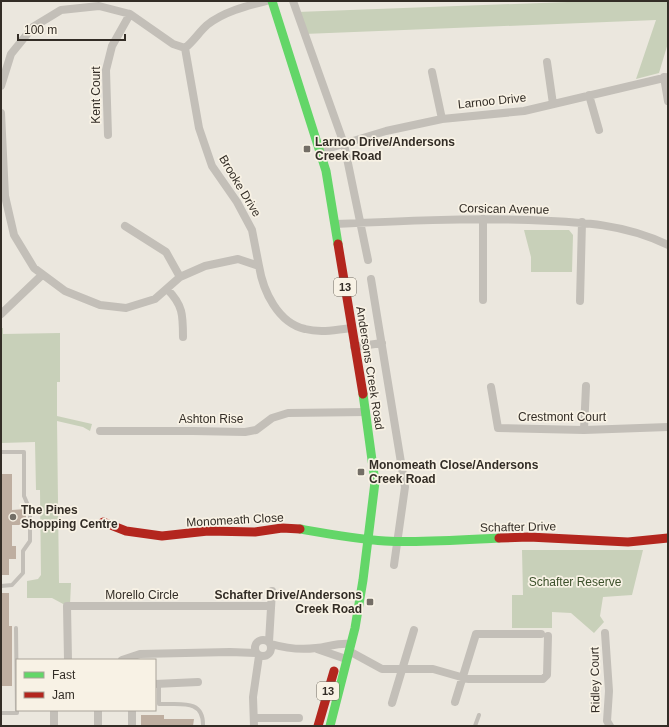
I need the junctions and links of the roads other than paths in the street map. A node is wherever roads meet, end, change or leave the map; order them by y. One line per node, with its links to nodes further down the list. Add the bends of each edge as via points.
1 (266, 1): 5 (street, via 237,9 207,25)
2 (272, 1): 18 (main road, Andersons Creek Road / 13)
3 (293, 1): 17 (street)
4 (130, 14): 5 (street, via 173,44); 9 (street, via 99,6 61,10 33,27 11,54); 16 (street, Kent Court, via 112,46 106,70)
5 (185, 48): 26 (street, Brooke Drive, via 201,134 212,166 237,202 252,230)
6 (547, 62): 12 (street)
7 (432, 72): 14 (street)
8 (666, 77): 10 (street, Larnoo Drive); 11 (street)
9 (1, 86)
10 (589, 95): 12 (street, Larnoo Drive); 15 (street)
11 (668, 101)
12 (553, 104): 14 (street, Larnoo Drive, via 524,111)
13 (1, 113): 27 (street, via 5,196 14,235 34,268)
14 (442, 119): 17 (street, Larnoo Drive, via 386,131)
15 (599, 130)
16 (108, 135)
17 (344, 144): 18 (street, Larnoo Drive); 21 (street)
18 (320, 151): 22 (main road, Andersons Creek Road / 13)
19 (483, 219): 20 (street, Corsican Avenue); 21 (street, Corsican Avenue); 31 (street)
20 (582, 222): 24 (street, Corsican Avenue, via 648,236); 32 (street)
21 (360, 223): 22 (street, Corsican Avenue); 25 (street)
22 (335, 224): 34 (main road, Andersons Creek Road / 13)
23 (125, 226): 28 (street, via 166,252)
24 (668, 246)
25 (368, 260)
26 (259, 266): 28 (street, via 238,259 205,266); 34 (street, Brooke Drive, via 262,282 272,302 288,321 305,329 322,331)
27 (42, 275): 30 (street, via 65,291 100,305 126,308 155,299); 33 (street)
28 (180, 277): 30 (street)
29 (371, 278): 36 (street)
30 (167, 289): 35 (street, via 178,299 183,316)
31 (483, 300)
32 (580, 301)
33 (1, 314)
34 (351, 328): 37 (main road, Andersons Creek Road / 13)
35 (183, 337)
36 (382, 343): 37 (street); 48 (street, via 405,487)
37 (354, 347): 40 (main road, Andersons Creek Road / 13)
38 (586, 386): 42 (street)
39 (491, 387): 42 (street, Crestmont Court, via 498,428)
40 (366, 412): 43 (street, Ashton Rise, via 288,413 272,418 256,430 245,432); 47 (main road, Andersons Creek Road / 13, via 375,482)
41 (668, 427): 42 (street, Crestmont Court)
42 (584, 430)
43 (100, 432)
44 (1, 452): 50 (lane, via 24,452 24,496 30,510 30,541 23,551 23,573 12,585)
45 (103, 522): 47 (main road, Monomeath Close, via 126,531 162,536 208,531 255,532 282,528)
46 (668, 538): 48 (main road, Schafter Drive, via 628,542 529,537)
47 (368, 540): 48 (main road, Schafter Drive); 60 (main road, Andersons Creek Road / 13, via 356,628)
48 (397, 541): 49 (street)
49 (394, 565)
50 (1, 586)
51 (272, 591): 52 (street)
52 (271, 606): 53 (street); 62 (street, Morello Circle, via 67,606)
53 (269, 617): 57 (street); 59 (street)
54 (16, 628): 61 (lane)
55 (414, 630): 64 (street)
56 (605, 633): 86 (street, Ridley Court, via 609,691 607,721)
57 (270, 648): 58 (street); 59 (street); 59 (street, via 264,640); 68 (street)
58 (314, 648): 60 (street); 60 (street)
59 (257, 649): 63 (street, via 140,654); 68 (street)
60 (345, 651): 64 (street, via 382,669); 83 (main road, Andersons Creek Road / 13); 84 (main road, Andersons Creek Road / 13)
61 (16, 659)
62 (68, 659)
63 (125, 659)
64 (402, 669): 65 (street, via 433,669); 70 (street)
65 (463, 678): 65 (street, via 543,679 547,675 545,635 476,634); 69 (street)
66 (198, 682): 67 (street)
67 (157, 684): 82 (lane, via 159,704 193,705 200,710)
68 (255, 686): 78 (street)
69 (455, 702)
70 (392, 703)
71 (17, 711): 75 (lane)
72 (54, 711): 79 (street)
73 (98, 711): 80 (street)
74 (132, 711): 81 (street)
75 (1, 713)
76 (479, 715): 85 (lane)
77 (299, 718): 78 (street)
78 (254, 722)
79 (54, 726)
80 (98, 726)
81 (132, 726)
82 (203, 726)
83 (318, 726)
84 (330, 726)
85 (475, 726)
86 (610, 726)

